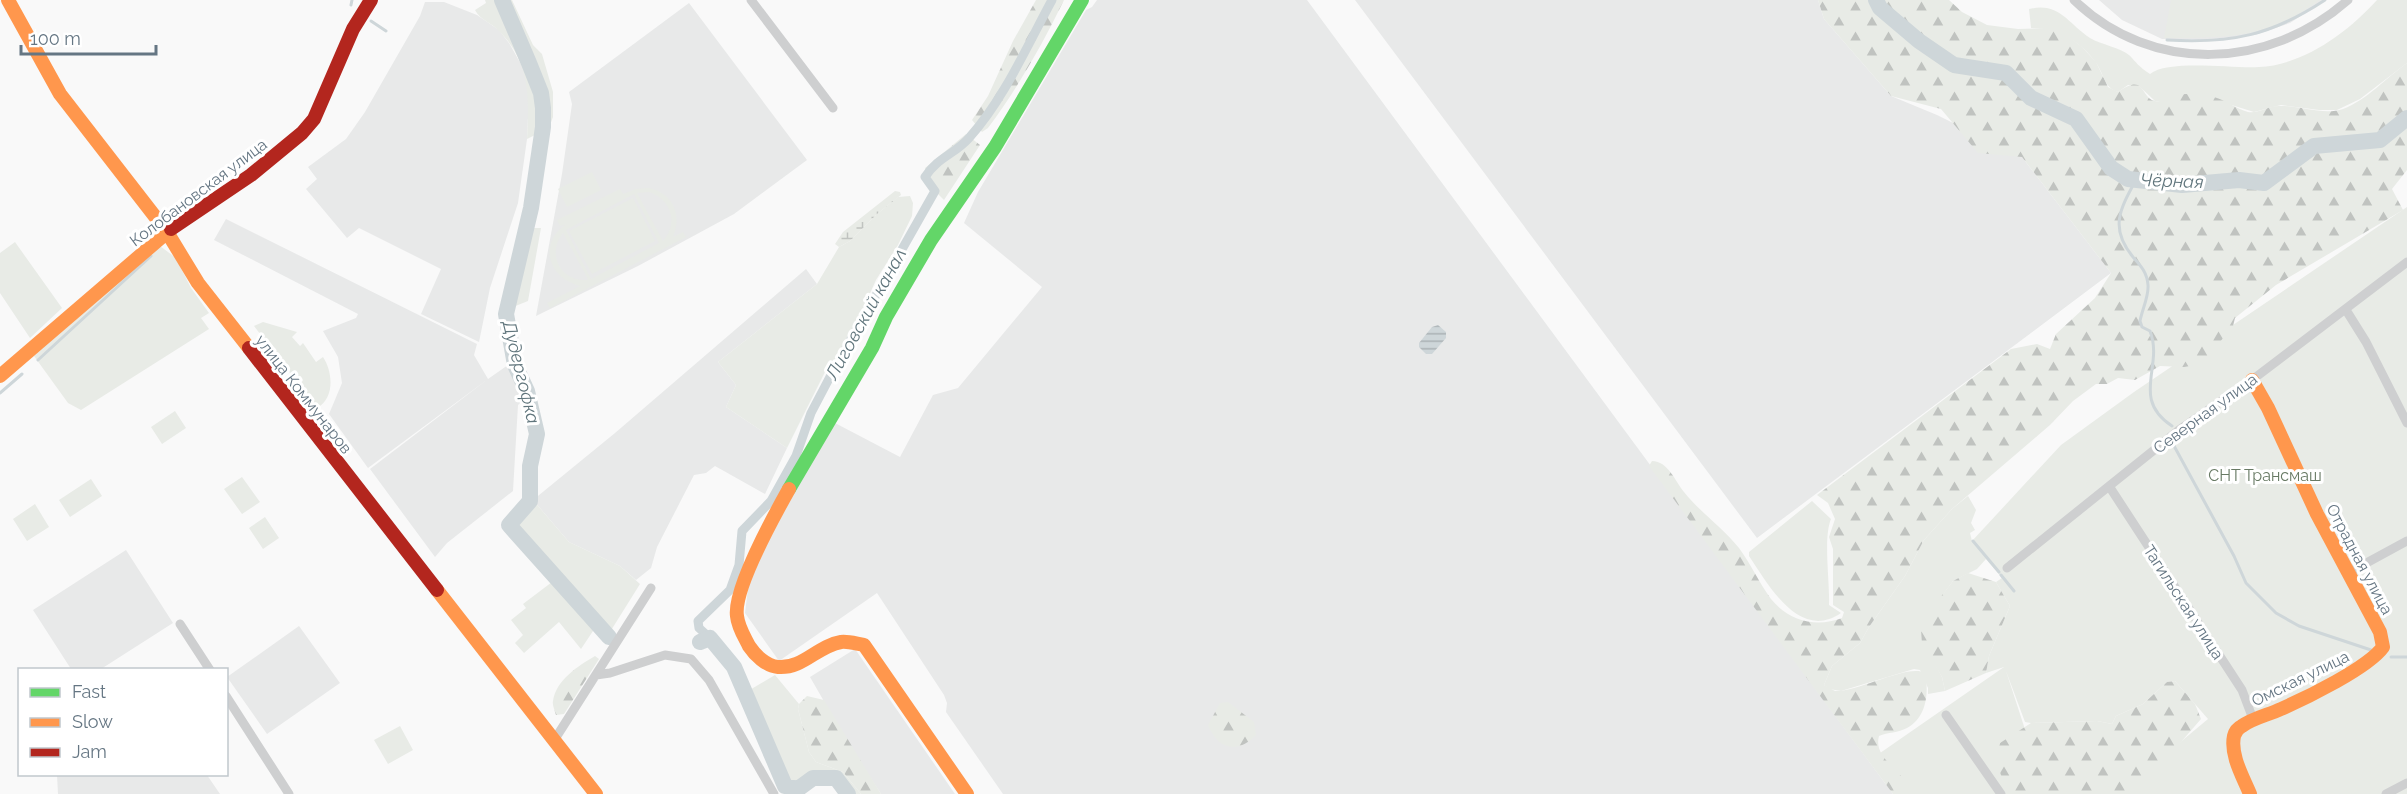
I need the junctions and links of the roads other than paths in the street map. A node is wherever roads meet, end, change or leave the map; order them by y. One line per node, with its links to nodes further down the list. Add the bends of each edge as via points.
1 (8, 0): 8 (street, улица Коммунаров, via 60,94)
2 (371, 0): 8 (street, Колобановская улица, via 348,39 319,110 302,134 251,175)
3 (751, 0): 7 (street)
4 (1082, 0): 31 (street, via 989,156 931,240 795,477 751,565 736,614 754,654 776,667 796,666 842,642 864,645)
5 (2074, 0): 6 (street, via 2108,27 2139,43 2196,54 2265,48 2300,34)
6 (2348, 0)
7 (834, 108)
8 (167, 232): 11 (street, Колобановская улица); 26 (street, улица Коммунаров, via 198,283)
9 (2407, 262): 10 (street, Северная улица)
10 (2346, 310): 12 (street, Северная улица); 13 (street)
11 (0, 376)
12 (2252, 380): 14 (street, Северная улица, via 2179,430); 17 (street, Отрадная улица)
13 (2407, 423)
14 (2109, 486): 16 (street, Северная улица); 25 (street, Тагильская улица, via 2242,690)
15 (2407, 541): 17 (street)
16 (2007, 568)
17 (2348, 573): 20 (street, Отрадная улица, via 2380,632 2383,647)
18 (651, 588): 22 (street)
19 (180, 624): 21 (street)
20 (2376, 657): 25 (street, Омская улица, via 2307,697)
21 (209, 668)
22 (596, 675): 26 (street); 30 (street, via 665,655 691,659 709,680)
23 (228, 699): 28 (street)
24 (1946, 715): 32 (street)
25 (2253, 719): 33 (street, Омская улица, via 2238,729 2234,744)
26 (555, 739): 29 (street, улица Коммунаров)
27 (2407, 783): 34 (street)
28 (289, 794)
29 (596, 794)
30 (774, 794)
31 (967, 794)
32 (2001, 794)
33 (2250, 794)
34 (2386, 794)

